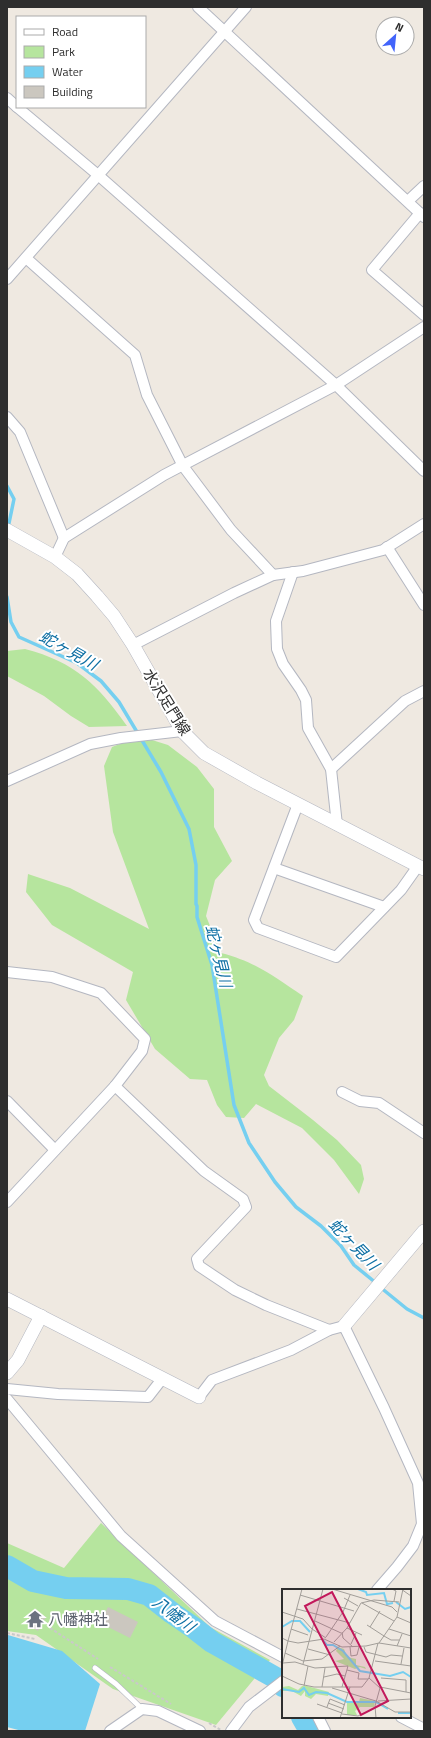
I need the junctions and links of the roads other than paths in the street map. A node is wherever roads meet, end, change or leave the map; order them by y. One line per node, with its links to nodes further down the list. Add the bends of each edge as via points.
1 (198, 7): 3 (street)
2 (246, 7): 3 (street)
3 (225, 30): 7 (street); 9 (street)
4 (7, 98): 5 (street)
5 (16, 106)
6 (18, 108): 7 (street)
7 (98, 176): 11 (street); 15 (street)
8 (424, 186): 9 (street)
9 (408, 201): 10 (street)
10 (422, 215): 13 (street, via 372,270)
11 (26, 258): 12 (street); 17 (street, via 135,355 147,395)
12 (7, 279)
13 (424, 315)
14 (424, 327): 15 (street)
15 (336, 385): 17 (street); 18 (street)
16 (7, 417): 21 (street, via 20,432)
17 (183, 466): 21 (street, via 164,475); 25 (street, via 231,530)
18 (424, 472)
19 (424, 524): 22 (street)
20 (7, 530): 23 (main road, 水沢足門線)
21 (64, 538): 23 (street)
22 (387, 547): 24 (street); 26 (street)
23 (55, 557): 27 (main road, 水沢足門線, via 77,574 97,596)
24 (292, 572): 25 (street); 30 (street, via 276,621 277,649 283,664 306,700 308,728)
25 (273, 575): 27 (street)
26 (424, 605)
27 (133, 645): 29 (main road, 水沢足門線)
28 (424, 691): 30 (street, via 404,701)
29 (182, 731): 31 (street, via 90,744); 32 (main road, 水沢足門線, via 204,753)
30 (331, 769): 33 (street)
31 (7, 781)
32 (298, 804): 33 (main road, 水沢足門線); 34 (street)
33 (337, 825): 35 (main road, 水沢足門線)
34 (274, 868): 36 (street); 36 (street, via 254,920 258,928 336,957)
35 (421, 868): 36 (street)
36 (384, 907)
37 (7, 972): 38 (street, via 52,977 101,993 135,1026 146,1039 142,1051)
38 (115, 1086): 42 (street); 48 (street, via 204,1171 243,1199 246,1207 197,1259 199,1266 235,1290)
39 (342, 1092): 41 (street, via 360,1101 379,1103)
40 (7, 1101): 42 (street)
41 (424, 1134)
42 (55, 1150): 43 (street)
43 (7, 1202)
44 (424, 1231): 47 (main road)
45 (7, 1300): 46 (main road)
46 (40, 1316): 49 (main road, via 18,1360); 50 (main road)
47 (344, 1326): 48 (street); 54 (street, via 418,1483)
48 (329, 1330): 52 (street, via 292,1350 212,1380)
49 (7, 1373)
50 (162, 1379): 51 (street, via 148,1397 58,1394); 52 (main road)
51 (7, 1389)
52 (199, 1397)
53 (7, 1399): 56 (street, via 121,1536 215,1621)
54 (422, 1500): 55 (street, via 422,1524 413,1546)
55 (378, 1589)
56 (282, 1656)
57 (95, 1668): 59 (lane, via 116,1684)
58 (282, 1682): 65 (street, via 249,1707)
59 (142, 1710): 63 (street); 64 (street, via 158,1712)
60 (318, 1718): 66 (street)
61 (403, 1718): 62 (street)
62 (424, 1728)
63 (110, 1731)
64 (200, 1731)
65 (231, 1731)
66 (325, 1731)

